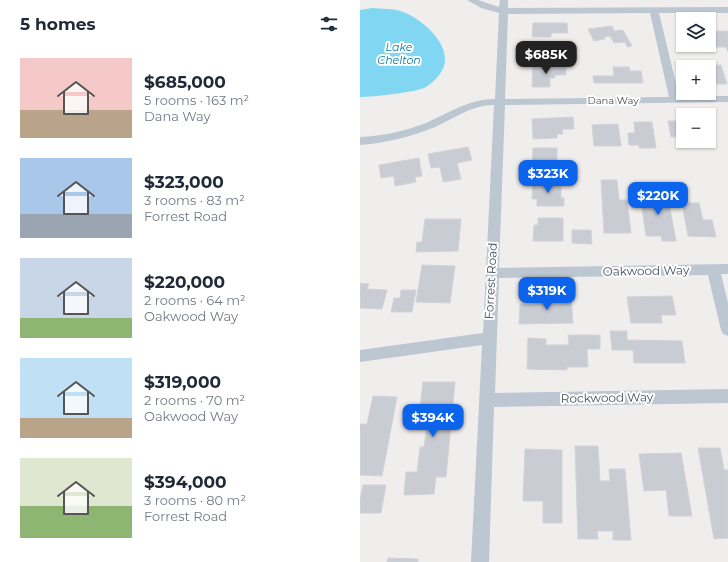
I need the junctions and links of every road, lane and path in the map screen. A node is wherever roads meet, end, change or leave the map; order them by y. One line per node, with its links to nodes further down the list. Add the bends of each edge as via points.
1 (471, 0): 2 (street, via 484,6)
2 (503, 6): 4 (street); 7 (street, Forrest Road)
3 (728, 10): 4 (street)
4 (654, 11): 5 (street)
5 (675, 100): 6 (street, Dana Way); 7 (street, Dana Way)
6 (728, 100)
7 (499, 101): 8 (street, Dana Way, via 468,105 451,115 399,135); 11 (street, Forrest Road)
8 (360, 141)
9 (728, 269): 10 (street, Oakwood Way)
10 (713, 270): 11 (street, Oakwood Way); 12 (street)
11 (492, 273): 13 (street, Forrest Road)
12 (728, 330)
13 (488, 338): 14 (street); 16 (street, Forrest Road)
14 (360, 356)
15 (728, 396): 16 (street, Rockwood Way)
16 (486, 400): 17 (street, Forrest Road)
17 (480, 562)

